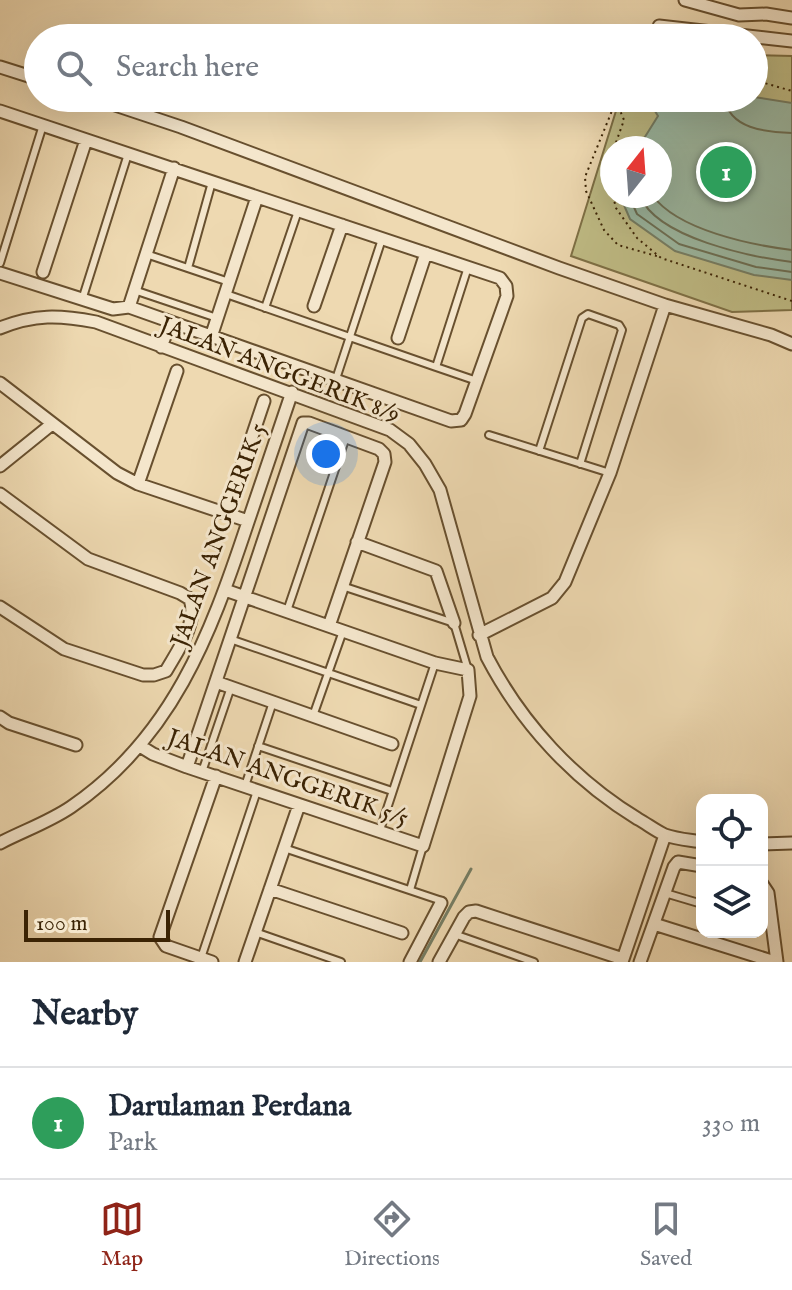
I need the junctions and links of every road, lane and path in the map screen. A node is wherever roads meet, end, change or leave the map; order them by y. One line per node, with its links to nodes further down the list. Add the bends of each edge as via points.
1 (685, 0): 3 (street, via 739,15)
2 (771, 0): 3 (street)
3 (766, 14): 4 (street)
4 (792, 18)
5 (768, 38): 6 (street)
6 (792, 41)
7 (0, 67): 8 (street)
8 (24, 75)
9 (768, 84): 10 (path)
10 (792, 91)
11 (136, 112): 38 (street)
12 (611, 112): 28 (path, via 585,177 586,191 604,230 618,245)
13 (621, 112): 16 (path, via 624,120)
14 (1, 113): 15 (street)
15 (43, 125): 17 (street); 29 (lane)
16 (618, 136)
17 (86, 140): 18 (street); 32 (street)
18 (128, 154): 19 (street); 36 (lane)
19 (174, 168): 20 (street); 27 (street)
20 (212, 182): 21 (street); 31 (lane)
21 (257, 197): 23 (street); 34 (street)
22 (616, 208): 28 (path, via 637,238)
23 (298, 211): 24 (street); 41 (lane)
24 (342, 225): 25 (street); 39 (street)
25 (382, 239): 26 (street); 48 (lane)
26 (426, 253): 30 (street); 49 (street)
27 (146, 254): 31 (lane); 35 (street)
28 (661, 258): 37 (path)
29 (0, 263)
30 (468, 267): 52 (lane); 55 (street, via 500,278 507,296)
31 (188, 268): 34 (lane)
32 (43, 272)
33 (0, 273): 36 (street)
34 (227, 288): 41 (lane); 42 (street)
35 (134, 290): 40 (street); 42 (lane)
36 (82, 300): 40 (street, via 113,309)
37 (792, 301)
38 (665, 305): 46 (street); 65 (street)
39 (314, 306)
40 (129, 307): 43 (street)
41 (265, 308): 48 (lane)
42 (217, 318): 47 (street)
43 (170, 323): 47 (street); 51 (street)
44 (0, 328): 51 (street, JALAN ANGGERIK 8/9, via 59,315 96,322)
45 (792, 334): 46 (street)
46 (771, 335): 50 (street)
47 (211, 337): 54 (street)
48 (349, 337): 52 (lane); 54 (lane)
49 (398, 338)
50 (792, 344)
51 (161, 347): 57 (street, JALAN ANGGERIK 8/9)
52 (436, 367): 55 (lane)
53 (177, 371): 66 (street)
54 (336, 379): 55 (street, via 451,421 465,414)
55 (477, 381)
56 (0, 383): 59 (street)
57 (292, 392): 69 (street, JALAN ANGGERIK 5); 79 (street, JALAN ANGGERIK 8/9, via 390,430 425,464 449,517)
58 (264, 401): 68 (street)
59 (52, 424): 64 (street); 66 (street)
60 (489, 435): 62 (lane)
61 (346, 437): 70 (street, via 379,449 385,462); 73 (street, via 303,423); 75 (lane)
62 (539, 451): 63 (lane); 63 (lane, via 582,318 588,314 622,330)
63 (580, 464): 65 (lane)
64 (0, 466)
65 (610, 473): 79 (street, via 559,591)
66 (138, 484): 68 (street)
67 (0, 494): 74 (street, via 88,559 190,599 194,610 166,671 143,675 64,649)
68 (226, 514): 69 (street)
69 (248, 521): 72 (street, JALAN ANGGERIK 5)
70 (357, 542): 71 (street); 76 (street, via 436,571)
71 (342, 586): 76 (lane); 77 (street)
72 (225, 590): 73 (street); 92 (street, JALAN ANGGERIK 5, via 187,677)
73 (244, 597): 75 (street); 80 (street)
74 (0, 607)
75 (286, 612): 77 (street)
76 (454, 623): 82 (lane)
77 (329, 626): 78 (street)
78 (343, 631): 81 (street); 83 (lane)
79 (479, 635): 102 (street, JALAN ANGGERIK 8/9, via 500,682 545,743 621,809)
80 (230, 639): 83 (lane); 84 (street)
81 (435, 663): 82 (street); 87 (lane)
82 (468, 670): 107 (street, via 470,696)
83 (328, 673): 87 (lane); 88 (lane)
84 (216, 682): 85 (street); 94 (street)
85 (231, 687): 86 (street); 95 (lane)
86 (273, 702): 88 (street); 93 (lane)
87 (421, 705): 99 (lane)
88 (313, 716): 90 (street)
89 (0, 717): 91 (street)
90 (392, 744)
91 (76, 745)
92 (140, 746): 94 (street, JALAN ANGGERIK 5/5); 104 (street, JALAN ANGGERIK 5, via 69,809)
93 (258, 746): 97 (lane); 99 (lane)
94 (187, 767): 95 (street, JALAN ANGGERIK 5/5)
95 (202, 772): 96 (street, JALAN ANGGERIK 5/5)
96 (216, 776): 97 (street, JALAN ANGGERIK 5/5); 120 (street, via 160,937 166,946)
97 (245, 786): 98 (street, JALAN ANGGERIK 5/5)
98 (257, 790): 100 (street, JALAN ANGGERIK 5/5); 120 (lane)
99 (392, 791): 101 (lane)
100 (299, 805): 101 (street, JALAN ANGGERIK 5/5); 108 (street)
101 (379, 832): 107 (street, JALAN ANGGERIK 5/5)
102 (665, 835): 103 (street, JALAN ANGGERIK 8/9); 121 (street)
103 (696, 841)
104 (0, 843)
105 (792, 843): 106 (street)
106 (768, 844)
107 (423, 846): 111 (lane)
108 (284, 848): 110 (street); 111 (lane)
109 (696, 865): 112 (street, via 678,862)
110 (270, 889): 117 (street); 118 (street)
111 (410, 890): 114 (lane)
112 (665, 893): 113 (lane); 115 (street)
113 (696, 902)
114 (441, 903): 124 (street)
115 (654, 924): 127 (street); 128 (street)
116 (768, 927): 128 (street)
117 (255, 932): 122 (street); 123 (lane)
118 (402, 933)
119 (454, 934): 121 (street, via 464,917 476,911); 125 (street); 126 (lane)
120 (206, 960)
121 (623, 960)
122 (245, 962)
123 (341, 962)
124 (410, 962)
125 (439, 962)
126 (534, 962)
127 (641, 962)
128 (776, 962)

